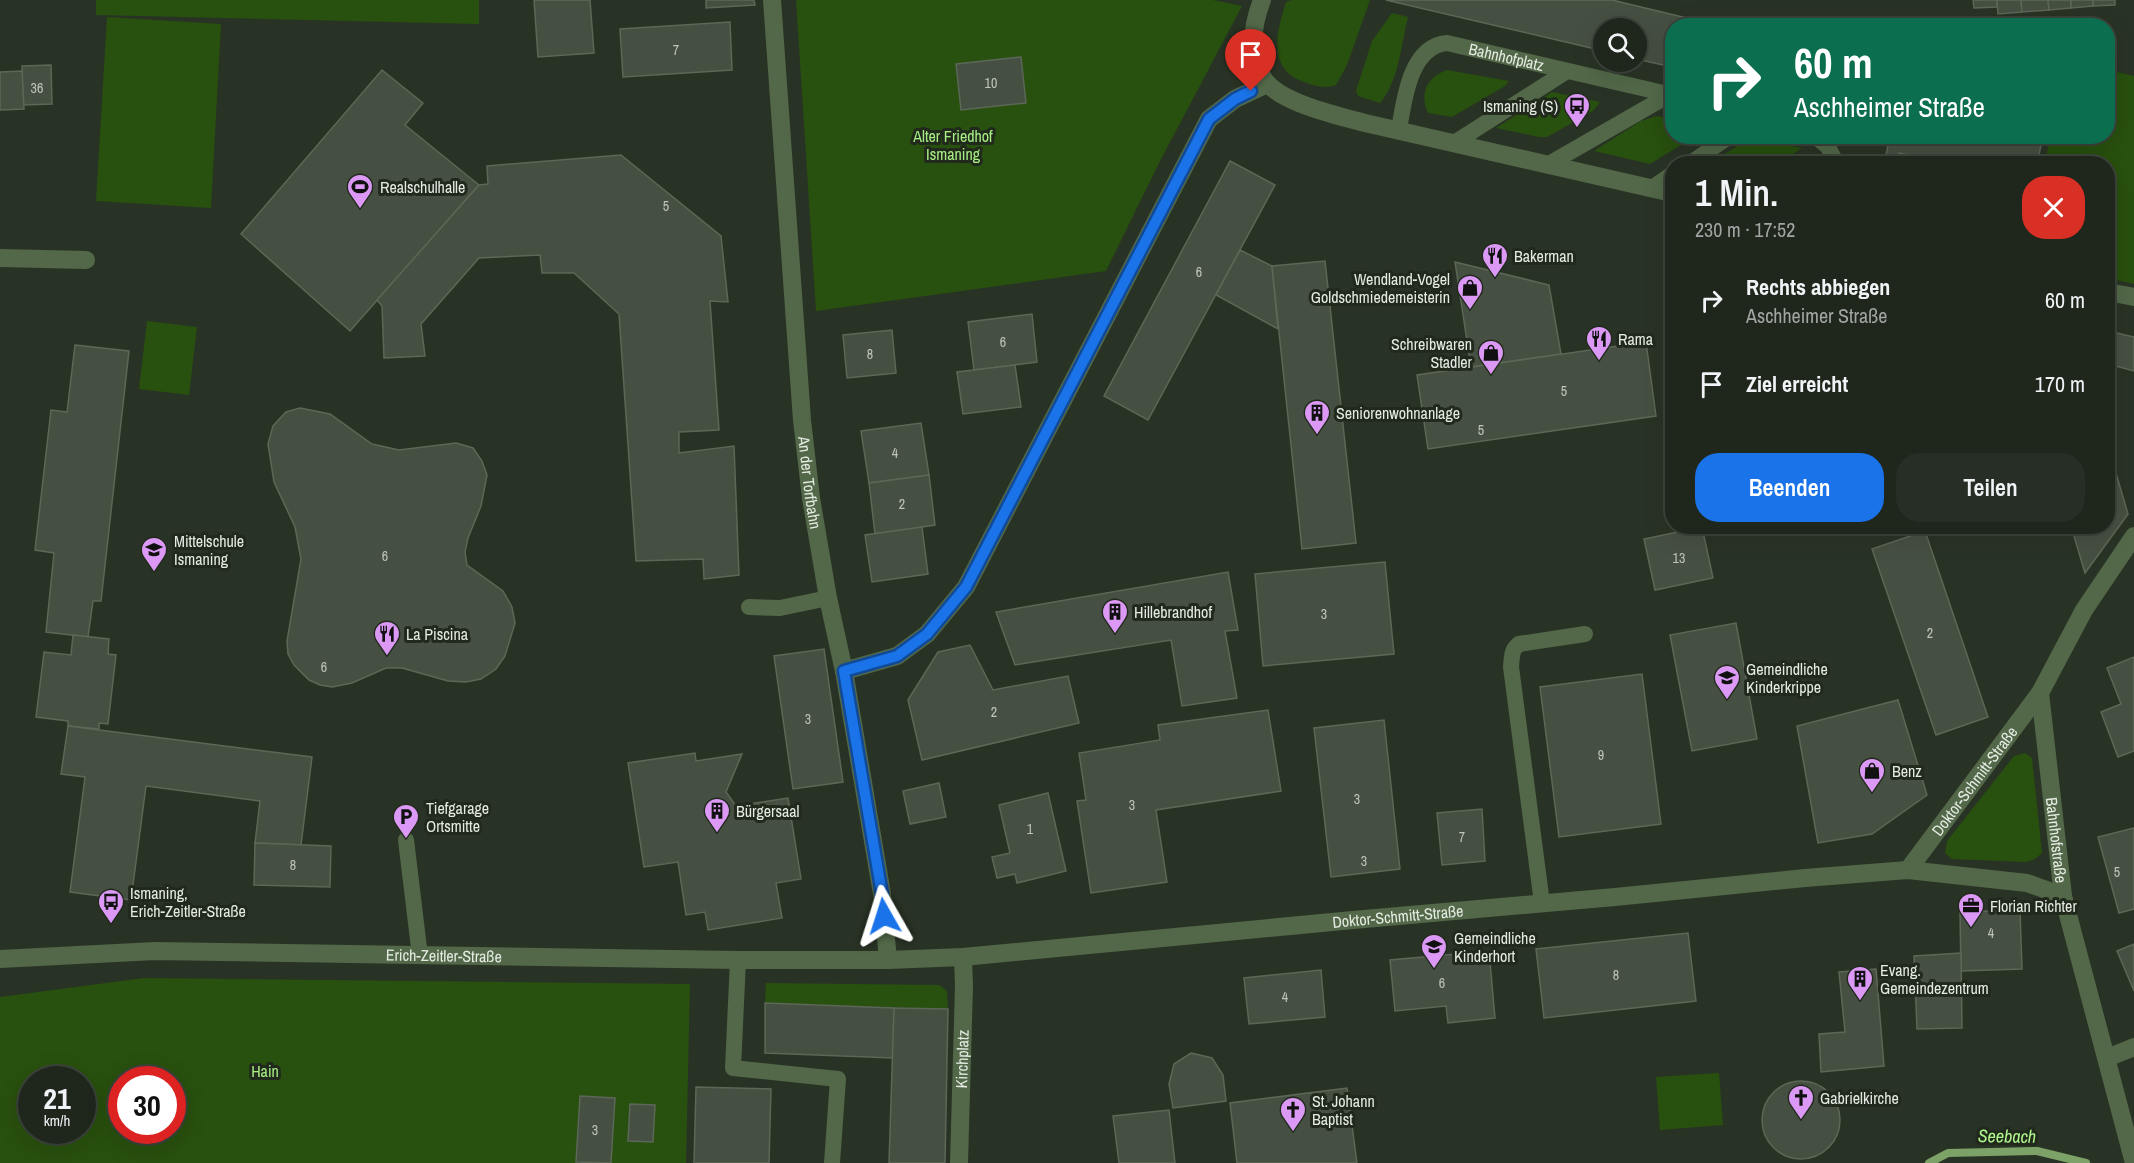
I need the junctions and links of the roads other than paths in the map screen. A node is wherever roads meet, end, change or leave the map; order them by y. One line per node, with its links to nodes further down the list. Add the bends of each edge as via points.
1 (772, 0): 20 (street, An der Torfbahn, via 802,420)
2 (1262, 0): 4 (street, via 1253,34 1255,60)
3 (1567, 71): 5 (lane, Bahnhofplatz); 7 (lane, Bahnhofplatz, via 1438,44 1418,60); 8 (lane)
4 (1267, 84): 7 (street, via 1291,100 1336,116); 23 (street, via 1235,99 1209,119 966,587 927,634 897,656)
5 (1665, 94)
6 (1665, 98): 11 (lane)
7 (1399, 130): 8 (street)
8 (1454, 143): 11 (street)
9 (1718, 144): 10 (lane)
10 (1701, 156)
11 (1549, 164): 13 (street)
12 (1665, 179): 13 (lane)
13 (1652, 188): 14 (street)
14 (1665, 191)
15 (0, 258): 16 (street)
16 (86, 260)
17 (2115, 293): 18 (street)
18 (2134, 297)
19 (2134, 536): 24 (street, via 2084,610)
20 (828, 598): 21 (lane, via 780,608); 23 (street, An der Torfbahn)
21 (748, 607)
22 (1585, 634): 28 (lane, via 1519,644 1512,655)
23 (844, 671): 33 (street, An der Torfbahn, via 882,894)
24 (2040, 693): 26 (street, Doktor-Schmitt-Straße); 27 (street, Bahnhofstraße)
25 (406, 840): 29 (lane)
26 (1908, 870): 27 (street, Doktor-Schmitt-Straße, via 2027,883); 28 (street, Doktor-Schmitt-Straße)
27 (2063, 896): 35 (street, Bahnhofstraße)
28 (1542, 903): 30 (street, Doktor-Schmitt-Straße)
29 (420, 956): 31 (street, Erich-Zeitler-Straße, via 155,951); 32 (street, Erich-Zeitler-Straße)
30 (963, 957): 33 (street, Doktor-Schmitt-Straße); 37 (street, Kirchplatz)
31 (0, 959)
32 (738, 960): 33 (street, Erich-Zeitler-Straße); 36 (lane, via 733,1068 838,1079)
33 (888, 960)
34 (2134, 1047): 35 (street)
35 (2107, 1058): 38 (street, Bahnhofstraße)
36 (832, 1163)
37 (959, 1163)
38 (2134, 1163)

